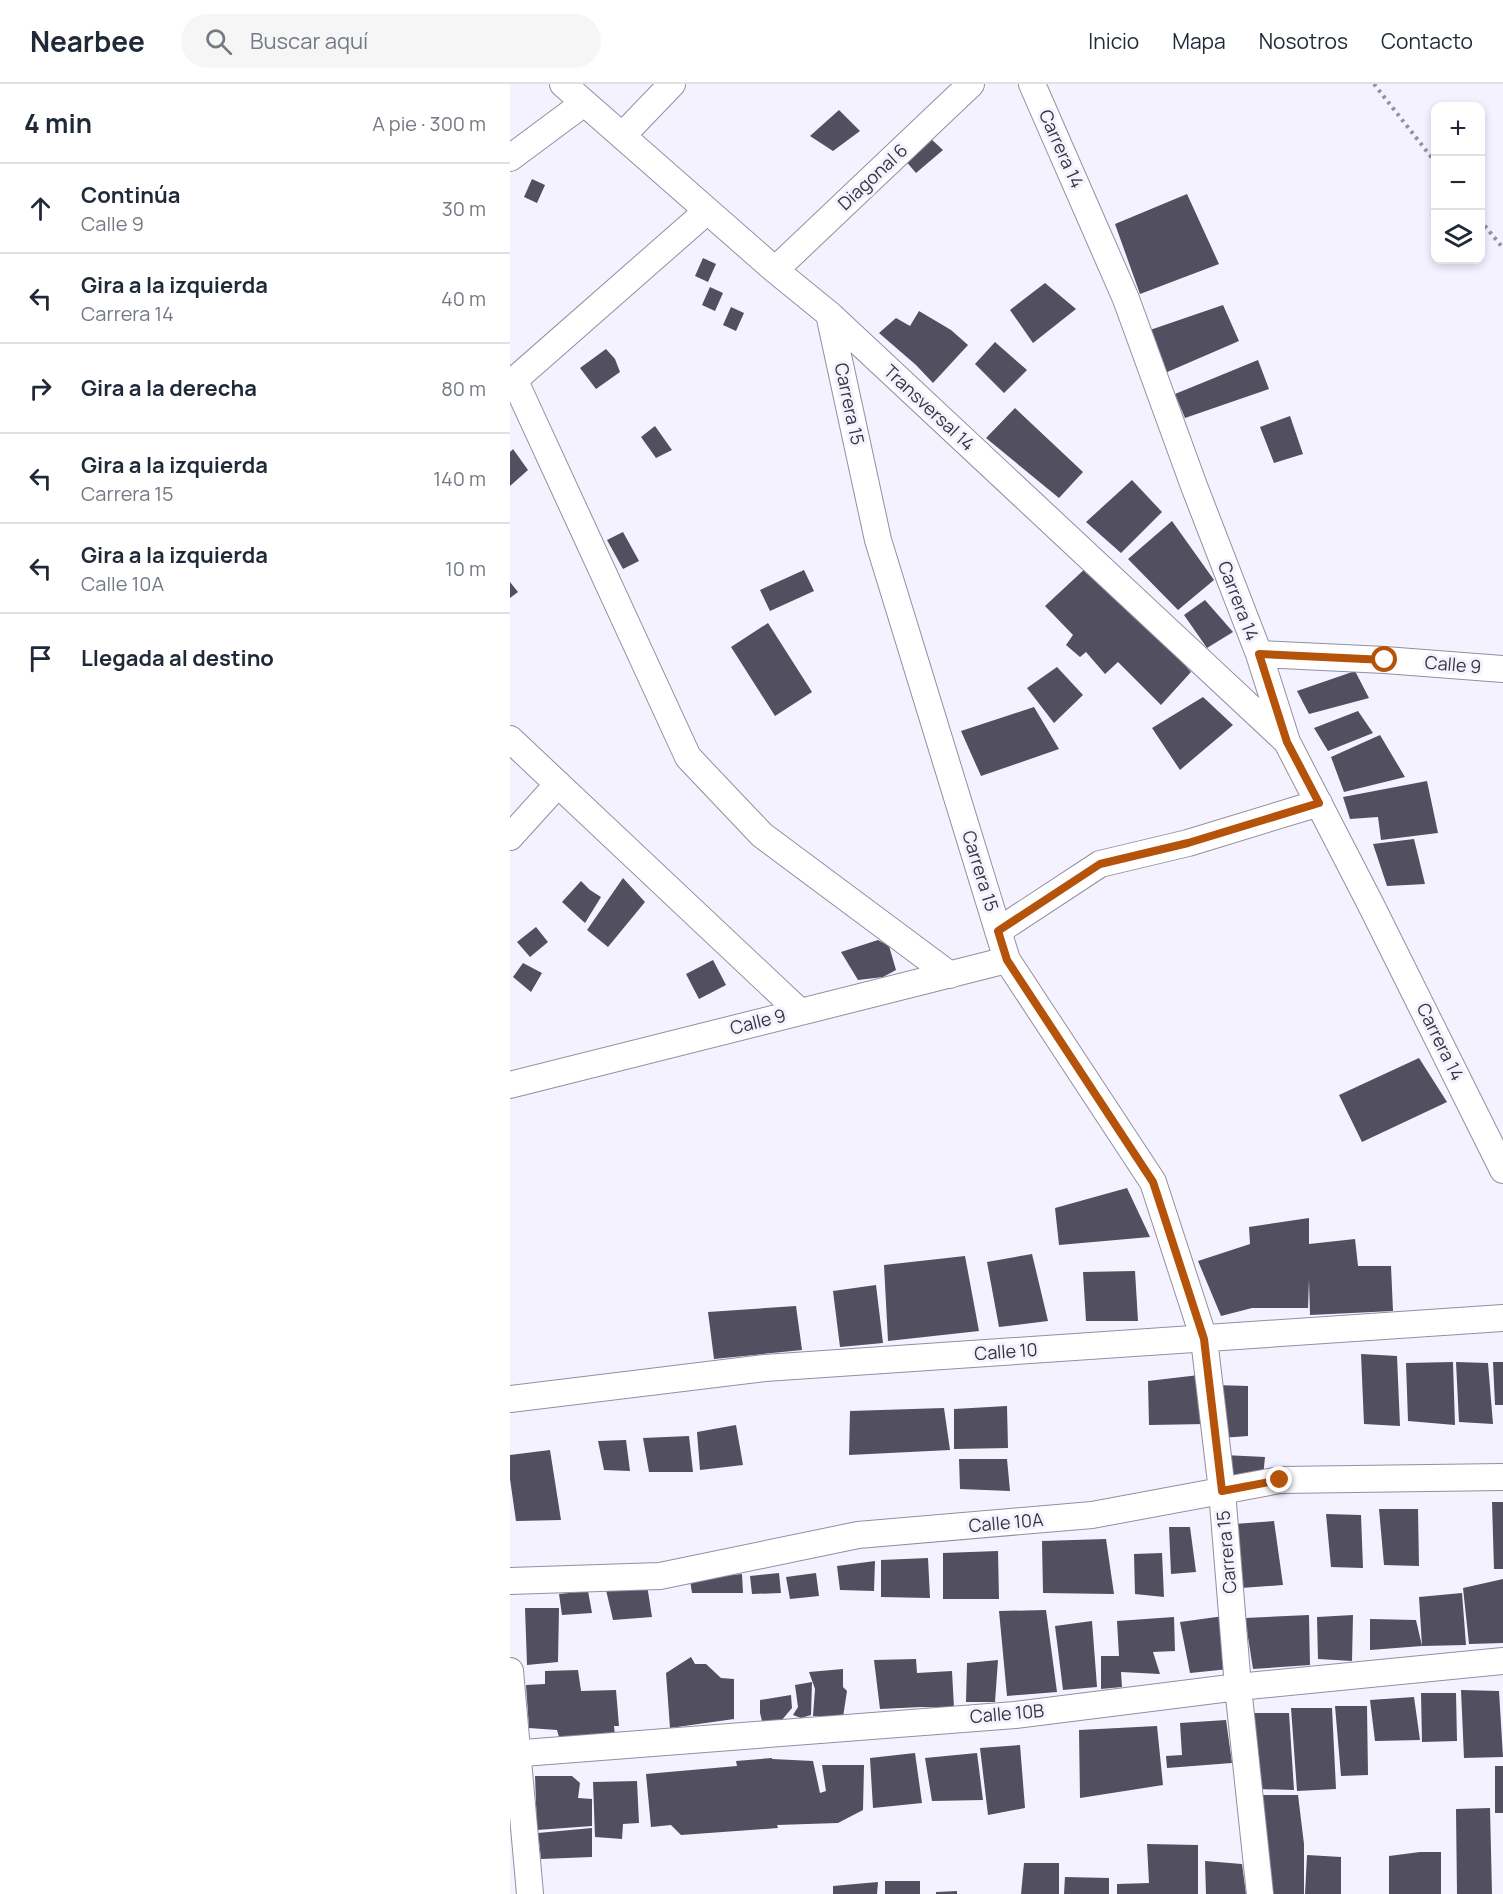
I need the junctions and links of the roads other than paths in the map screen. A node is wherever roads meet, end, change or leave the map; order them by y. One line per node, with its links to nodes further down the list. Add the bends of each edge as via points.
1 (563, 84): 5 (street, Transversal 14)
2 (672, 84): 6 (street)
3 (971, 84): 9 (street, Diagonal 6)
4 (1032, 84): 12 (street, Carrera 14, via 1126,299)
5 (584, 103): 6 (street, Transversal 14); 7 (street)
6 (622, 136): 8 (street, Transversal 14)
7 (510, 158)
8 (707, 211): 9 (street, Transversal 14); 11 (street)
9 (775, 270): 10 (street, Transversal 14)
10 (829, 314): 15 (street, Transversal 14); 19 (street, Carrera 15, via 878,540)
11 (512, 382): 21 (street, via 688,757 762,835)
12 (1259, 654): 13 (street, Calle 9); 15 (street, Carrera 14)
13 (1503, 669)
14 (510, 739): 16 (street)
15 (1287, 742): 17 (street, Carrera 14)
16 (558, 784): 18 (street); 22 (street)
17 (1319, 803): 19 (street, via 1188,843 1100,864); 24 (street, Carrera 14)
18 (510, 837)
19 (998, 931): 20 (street, Carrera 15)
20 (1007, 960): 21 (street, Calle 9); 26 (street, Carrera 15, via 1153,1182)
21 (950, 975): 22 (street, Calle 9)
22 (800, 1012): 23 (street, Calle 9)
23 (511, 1083)
24 (1503, 1170)
25 (1503, 1318): 26 (street, Calle 10)
26 (1204, 1339): 27 (street, Calle 10, via 765,1368); 29 (street, Carrera 15)
27 (510, 1399)
28 (1503, 1477): 29 (street, Calle 10A, via 1280,1480)
29 (1222, 1491): 30 (street, Calle 10A, via 1092,1515 858,1535 660,1576); 33 (street, Carrera 15)
30 (510, 1581)
31 (1503, 1661): 33 (street, Calle 10B)
32 (510, 1671): 34 (street)
33 (1238, 1687): 34 (street, Calle 10B, via 1016,1715); 36 (street, Carrera 15)
34 (514, 1753): 35 (street)
35 (531, 1894)
36 (1260, 1894)

